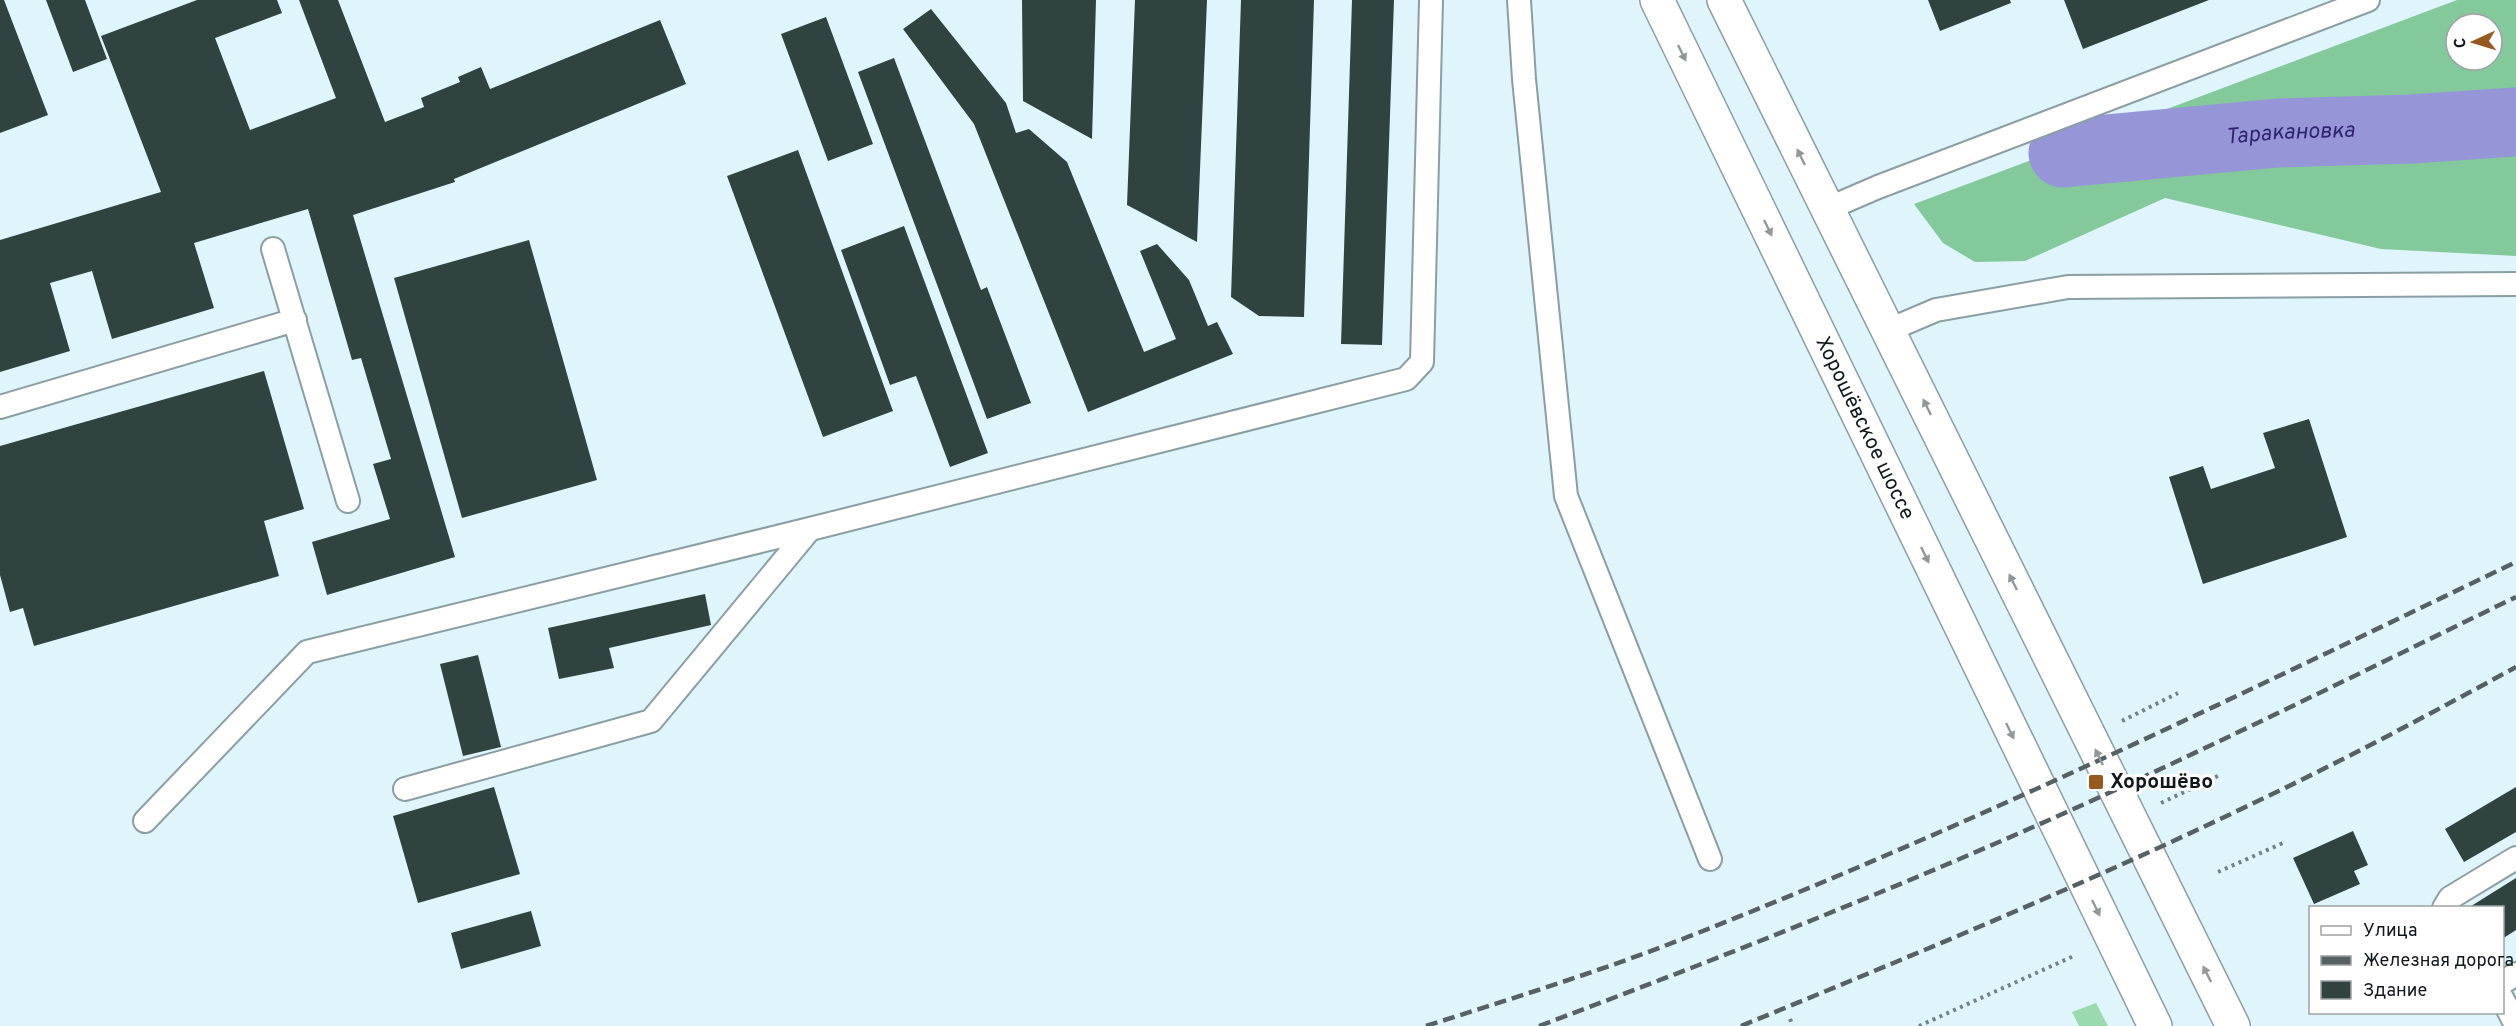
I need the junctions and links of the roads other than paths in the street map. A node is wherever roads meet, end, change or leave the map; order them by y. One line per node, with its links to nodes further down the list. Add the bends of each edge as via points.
1 (1431, 0): 13 (lane, via 1422,362 1406,379)
2 (1519, 0): 17 (lane, via 1566,496)
3 (1657, 0): 21 (main road, Хорошёвское шоссе, one-way to 21)
4 (1724, 0): 6 (main road, one-way to 4)
5 (2368, 0): 6 (lane)
6 (1827, 209): 10 (main road)
7 (273, 249): 9 (lane)
8 (2516, 284): 10 (lane, via 2068,287 1936,310)
9 (295, 320): 11 (lane); 12 (lane)
10 (1889, 330): 22 (main road, one-way to 10, via 2143,818)
11 (0, 407)
12 (348, 501)
13 (810, 529): 14 (lane, via 651,721); 15 (lane, via 307,652)
14 (405, 789)
15 (145, 821)
16 (2516, 858): 18 (lane, via 2450,898)
17 (1710, 859)
18 (2445, 906)
19 (2504, 1002): 20 (lane)
20 (2516, 1025)
21 (2155, 1026)
22 (2233, 1026)

